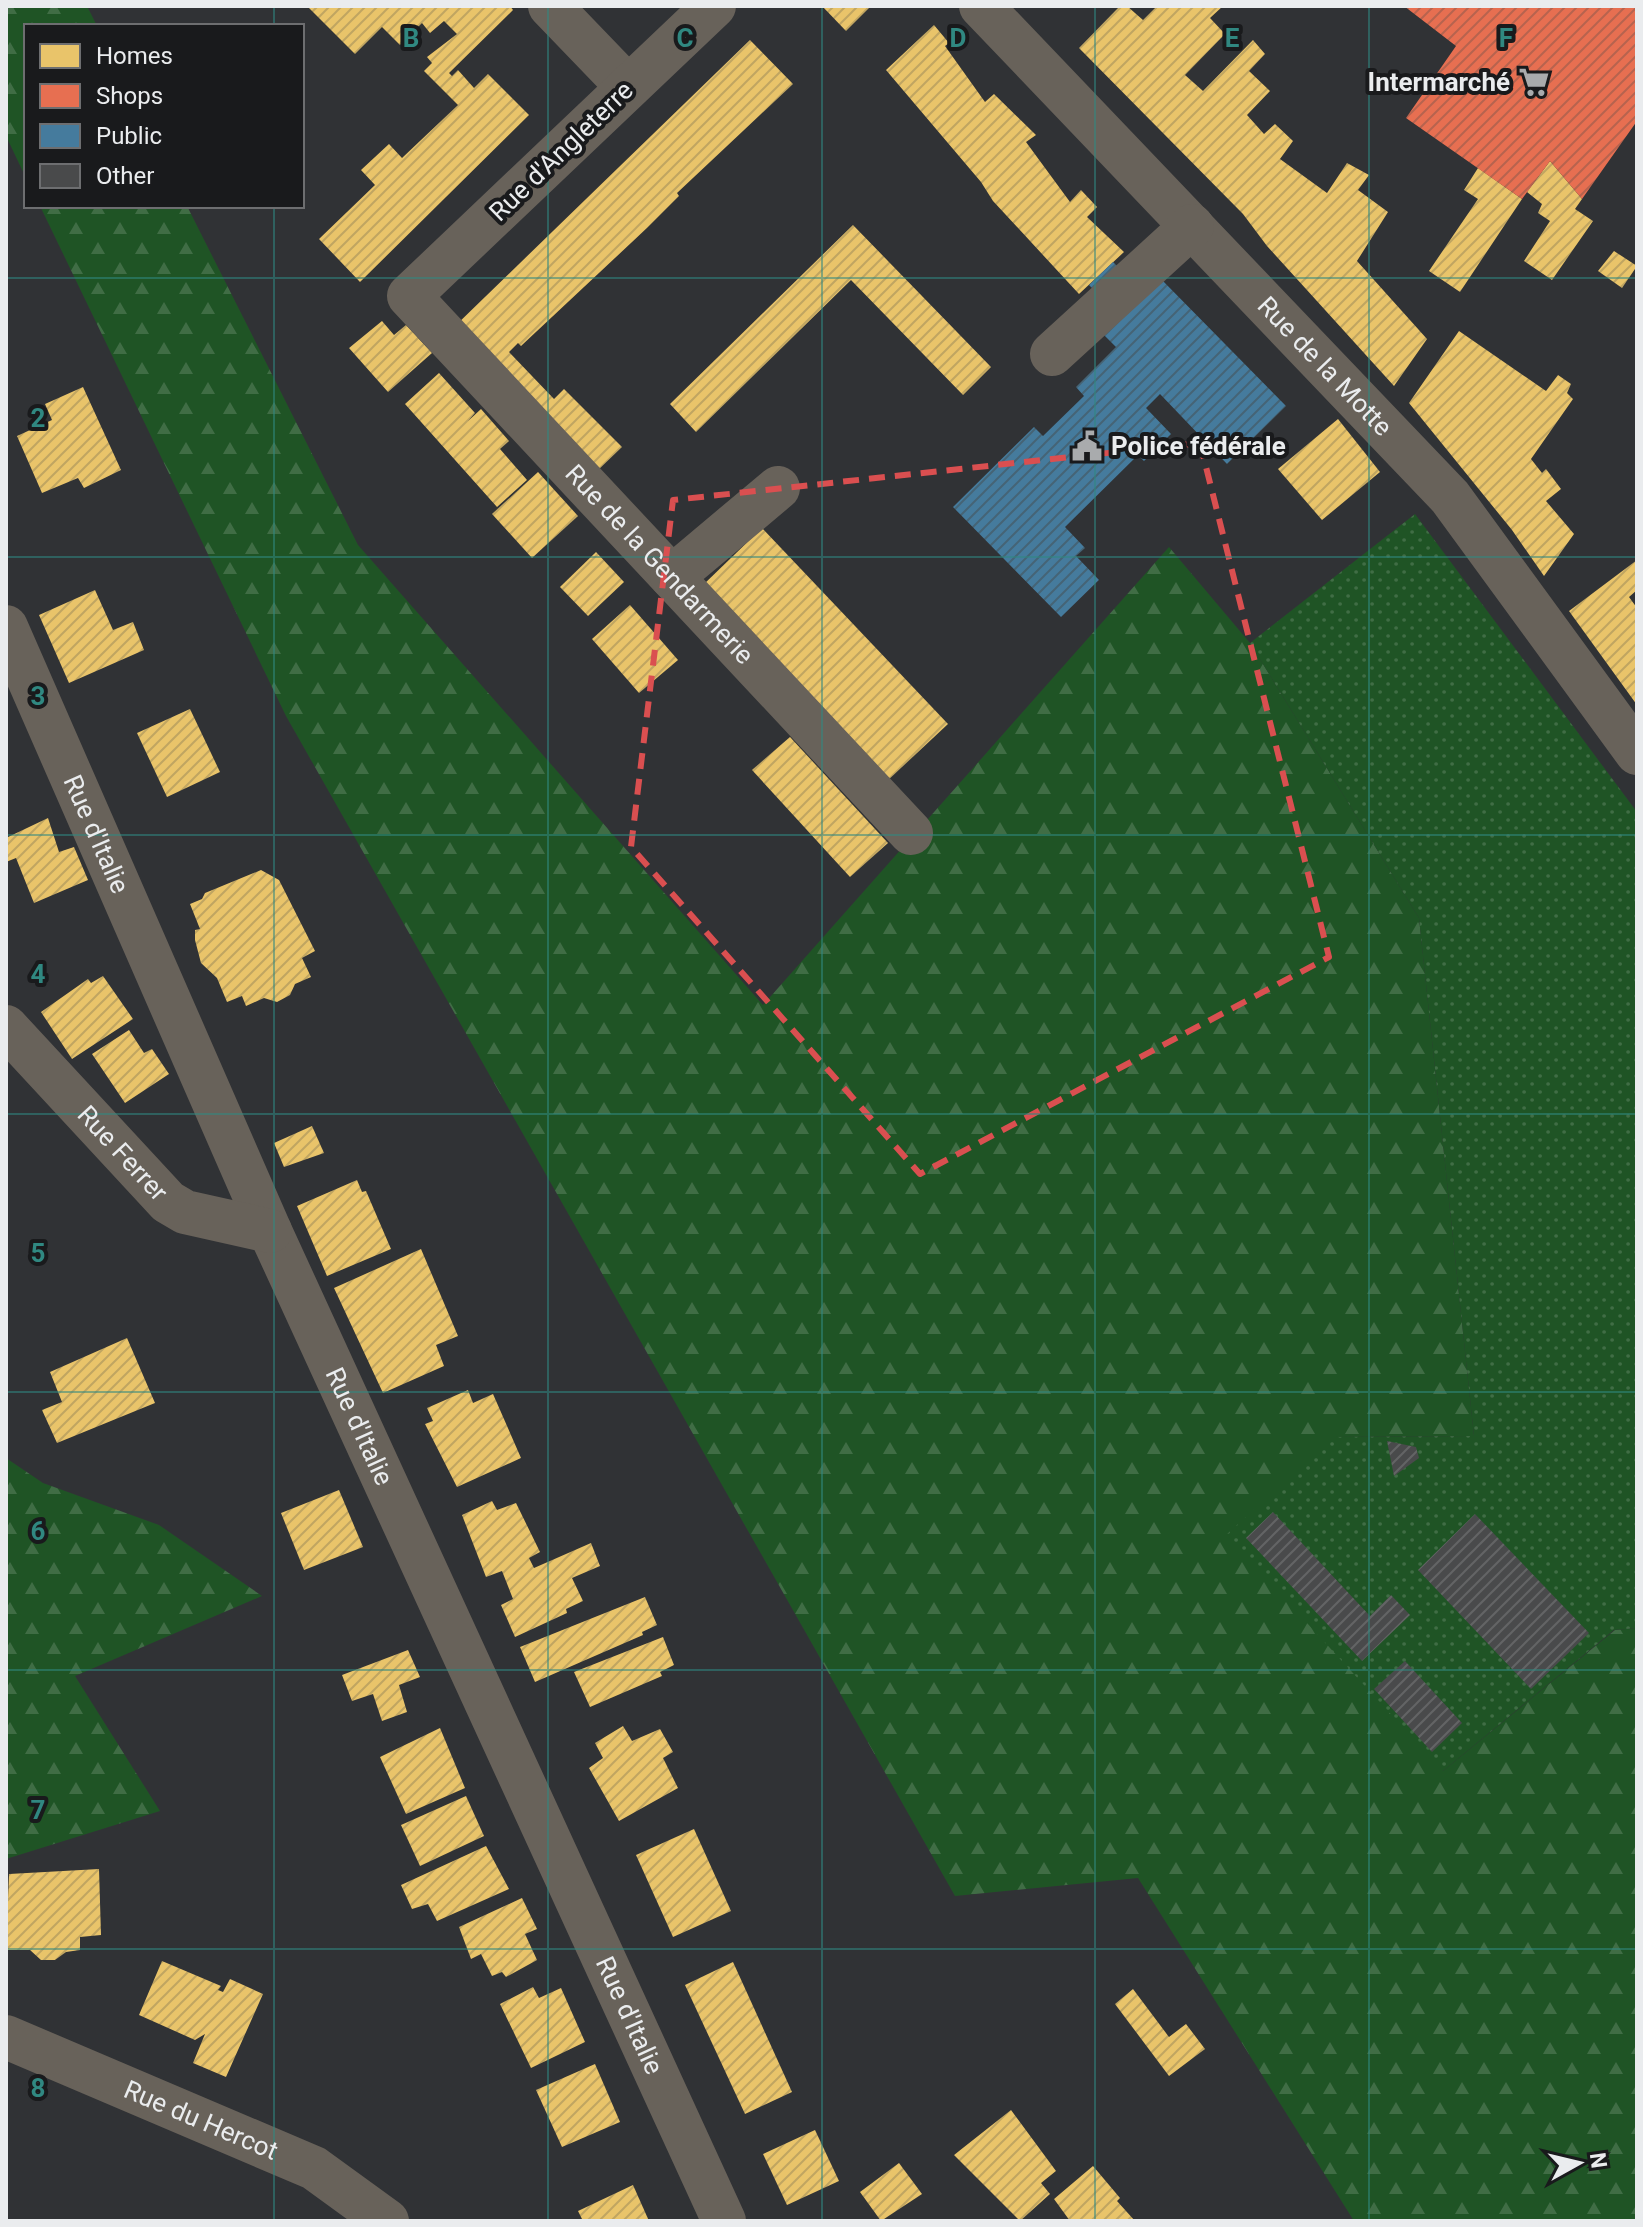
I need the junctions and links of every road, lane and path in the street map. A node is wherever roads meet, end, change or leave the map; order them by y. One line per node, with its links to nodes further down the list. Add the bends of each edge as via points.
1 (550, 6): 4 (street)
2 (714, 6): 4 (street, Rue d'Angleterre)
3 (981, 6): 5 (street, Rue de la Motte)
4 (628, 87): 6 (street, Rue d'Angleterre)
5 (1192, 226): 7 (street); 11 (street, Rue de la Motte, via 1450,497)
6 (409, 296): 9 (street, Rue de la Gendarmerie)
7 (1052, 354)
8 (778, 488): 9 (street)
9 (672, 577): 12 (street, Rue de la Gendarmerie)
10 (6, 627): 14 (street, Rue d'Italie)
11 (1637, 753)
12 (911, 833)
13 (6, 1027): 14 (street, Rue Ferrer, via 168,1202 185,1212)
14 (270, 1231): 17 (street, Rue d'Italie)
15 (6, 2037): 16 (street, Rue du Hercot, via 314,2168)
16 (387, 2221)
17 (724, 2221)

